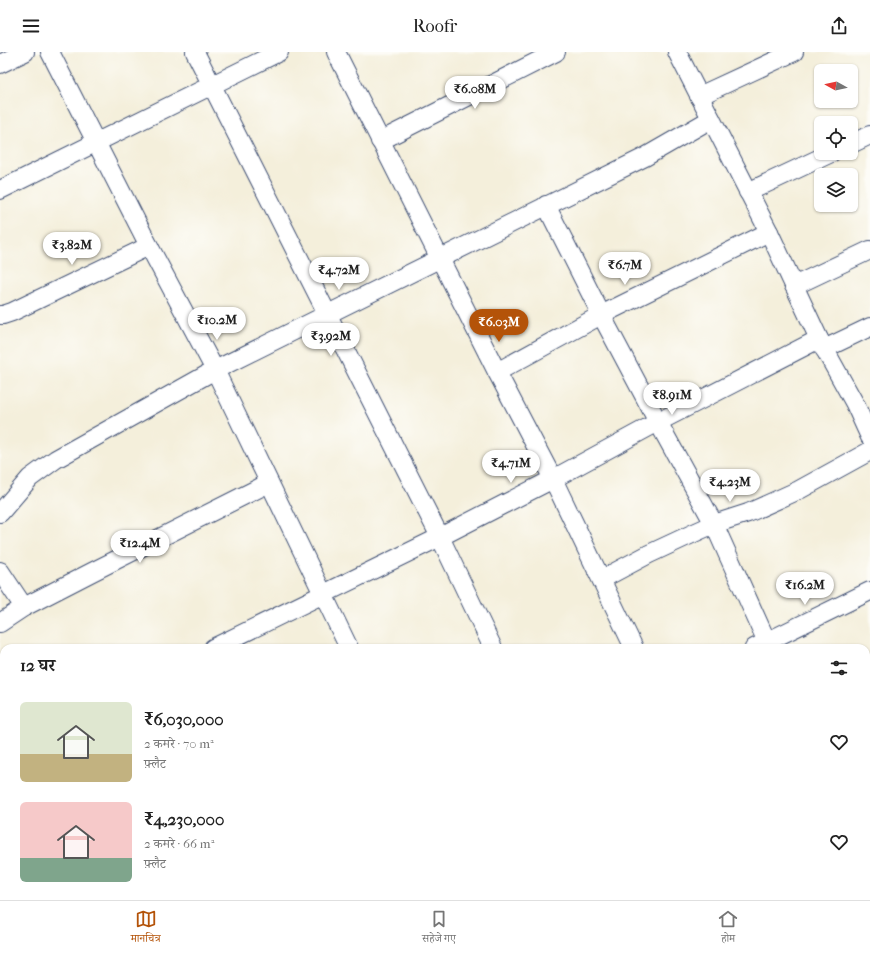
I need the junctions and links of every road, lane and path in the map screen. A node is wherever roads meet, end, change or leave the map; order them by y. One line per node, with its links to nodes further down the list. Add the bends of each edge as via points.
1 (25, 52): 9 (street)
2 (50, 52): 16 (street)
3 (195, 52): 10 (street)
4 (280, 52): 10 (street)
5 (336, 52): 14 (street)
6 (556, 52): 14 (street)
7 (677, 52): 11 (street)
8 (794, 52): 11 (street)
9 (0, 64)
10 (213, 86): 16 (street); 26 (street)
11 (699, 96): 12 (street)
12 (711, 119): 19 (street); 20 (street, via 645,157)
13 (870, 135): 15 (street)
14 (380, 141): 24 (street)
15 (858, 141)
16 (95, 142): 18 (street); 22 (street)
17 (816, 160): 19 (street)
18 (0, 190)
19 (748, 192): 21 (street)
20 (546, 205): 24 (street); 27 (street)
21 (769, 232): 25 (street); 27 (street)
22 (149, 246): 28 (street, via 12,312); 31 (street)
23 (870, 250): 25 (street)
24 (440, 259): 26 (street); 32 (street)
25 (794, 286): 30 (street)
26 (326, 314): 31 (street); 40 (street)
27 (601, 314): 32 (street); 33 (street)
28 (0, 315)
29 (870, 327): 30 (street)
30 (822, 344): 33 (street); 34 (street)
31 (215, 370): 37 (street); 38 (street, via 56,458 30,478)
32 (497, 372): 36 (street)
33 (658, 422): 36 (street); 39 (street)
34 (870, 436)
35 (870, 451): 39 (street, via 799,490 748,513)
36 (553, 479): 40 (street); 42 (street)
37 (269, 483): 44 (street); 45 (street)
38 (0, 514)
39 (714, 524): 42 (street); 51 (street)
40 (440, 537): 44 (street); 49 (street)
41 (0, 571): 45 (street)
42 (602, 579): 50 (street)
43 (870, 591): 52 (street)
44 (323, 594): 47 (street); 48 (street)
45 (24, 607): 46 (street)
46 (0, 623)
47 (221, 644)
48 (347, 644)
49 (491, 644)
50 (632, 644)
51 (760, 644)
52 (762, 644)

